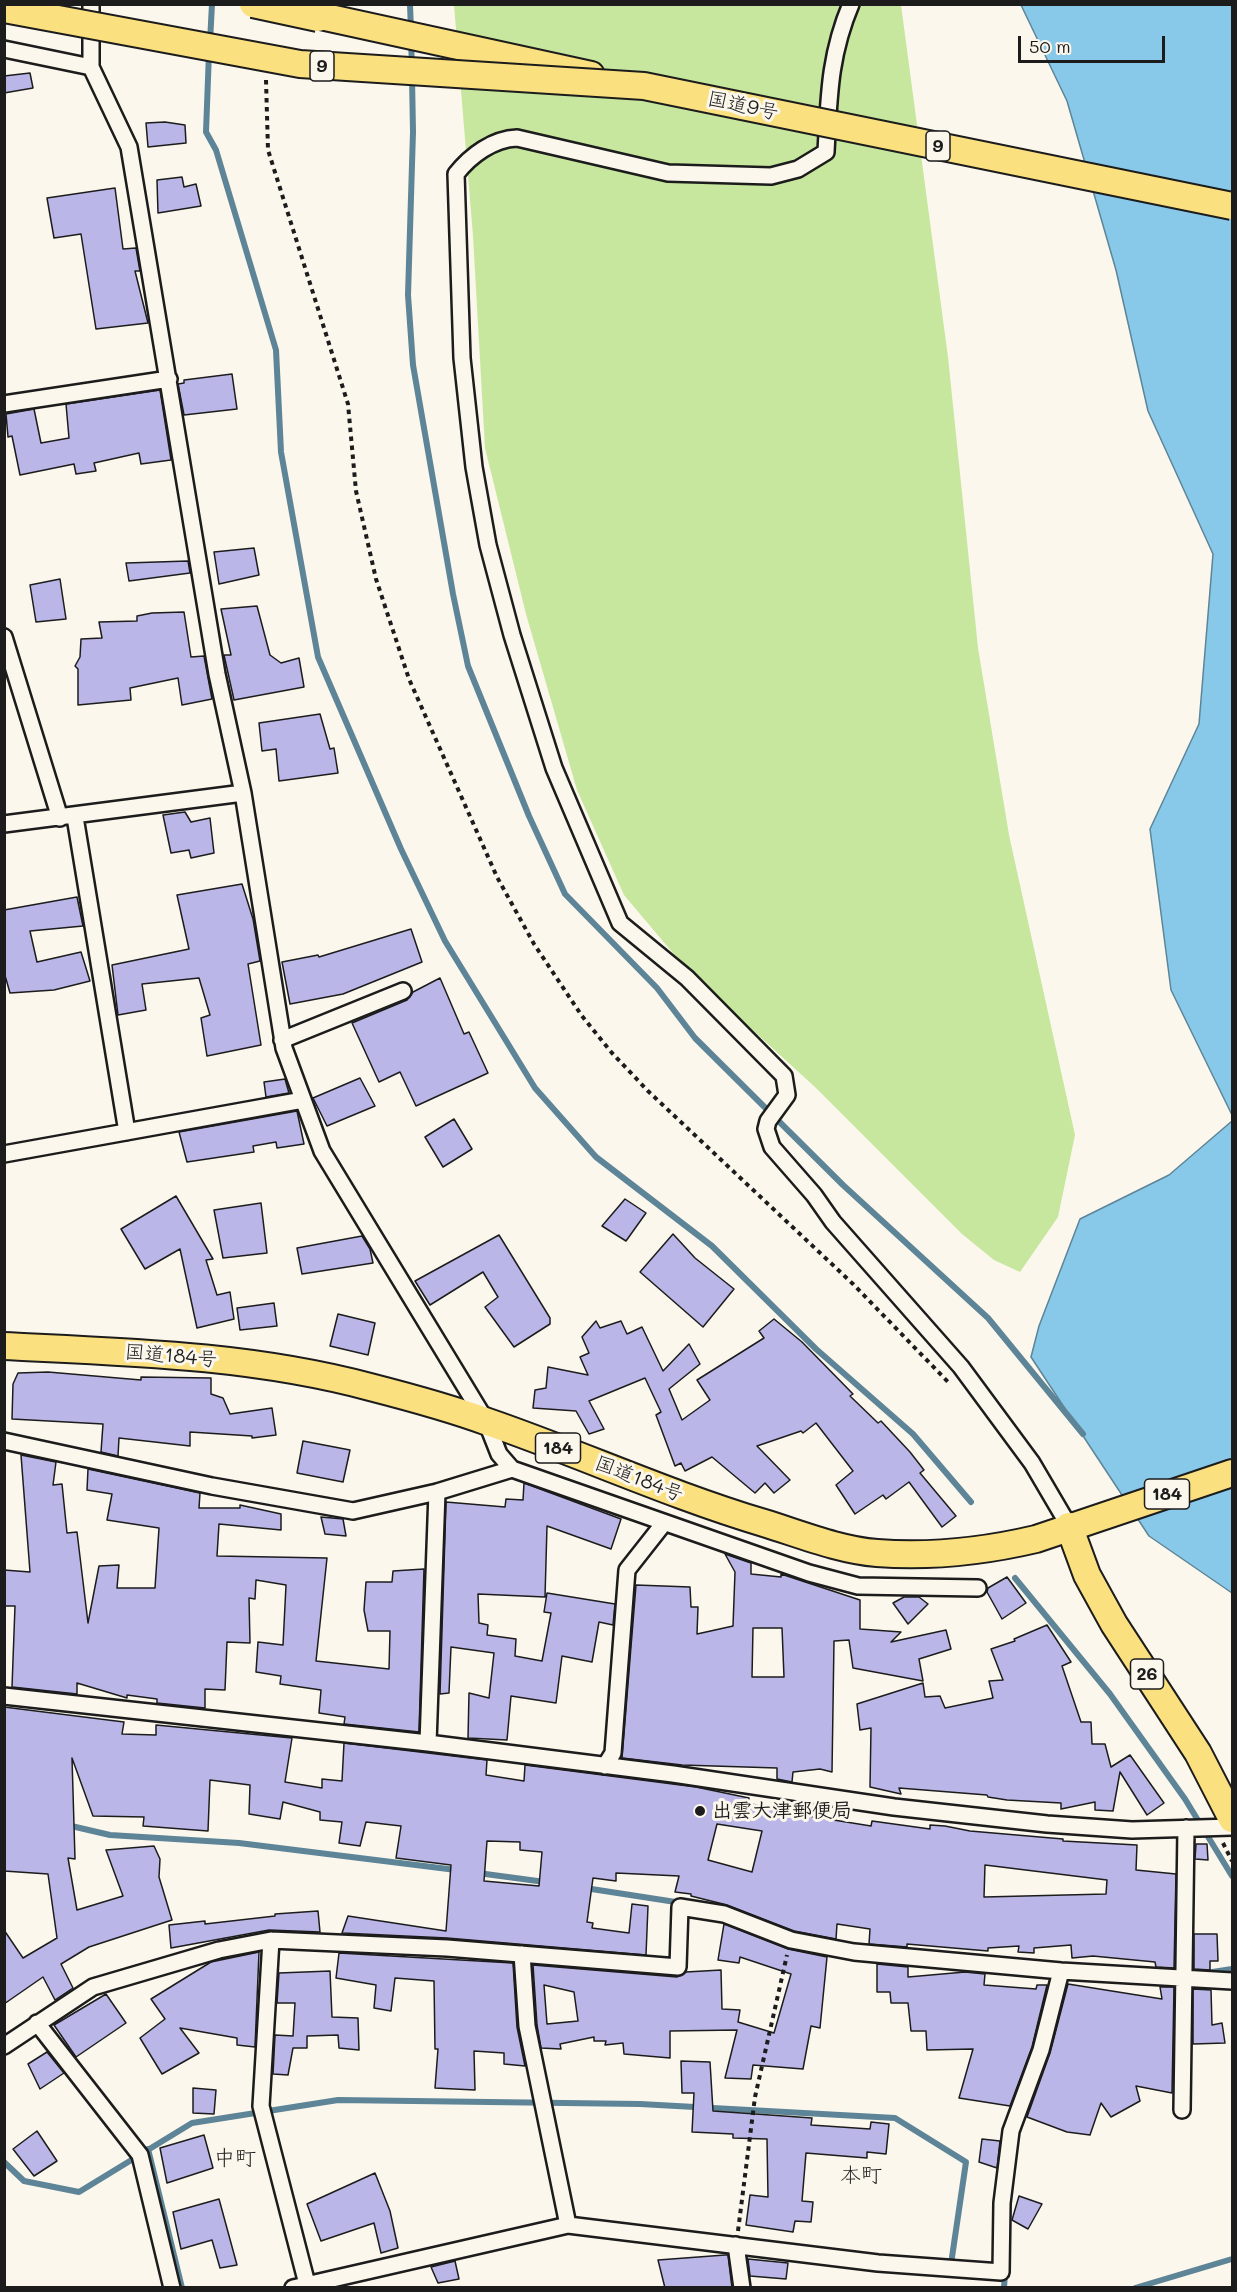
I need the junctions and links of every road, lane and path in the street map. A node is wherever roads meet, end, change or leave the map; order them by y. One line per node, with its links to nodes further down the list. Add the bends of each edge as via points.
1 (91, 4): 8 (street)
2 (253, 4): 6 (main road, 国道9号 / 9, bridge)
3 (276, 4): 6 (main road, 9, bridge)
4 (851, 4): 29 (street, via 831,68 826,152 798,169 771,176 668,173 517,138 500,139 464,164 456,174 462,358 474,467 488,545 554,768 620,923 687,978 784,1076 787,1095 766,1129 772,1147 961,1367 1032,1463)
5 (4, 9): 9 (main road, 9, bridge, via 300,64)
6 (318, 18): 9 (main road, 国道9号 / 9, bridge)
7 (4, 49): 8 (street)
8 (91, 67): 11 (street, via 129,147)
9 (644, 86): 10 (main road, 国道9号 / 9, bridge)
10 (1233, 206)
11 (169, 379): 12 (street); 14 (street, via 217,674)
12 (4, 404)
13 (4, 637): 15 (street)
14 (243, 793): 15 (street); 18 (street)
15 (67, 817): 16 (street); 20 (street)
16 (4, 824)
17 (403, 991): 18 (street)
18 (282, 1040): 19 (street)
19 (303, 1100): 20 (street); 23 (street, via 322,1151)
20 (127, 1132): 21 (street)
21 (4, 1154)
22 (4, 1346): 23 (main road, 国道184号 / 184, via 145,1352 266,1364 368,1386)
23 (486, 1421): 25 (street, via 499,1454); 29 (main road, 国道184号 / 184, via 717,1509 853,1549 947,1553 1036,1539)
24 (4, 1441): 27 (street, via 212,1486 353,1511)
25 (512, 1469): 27 (street); 28 (street)
26 (1233, 1473): 29 (main road, 国道184号 / 184)
27 (437, 1492): 32 (street)
28 (664, 1523): 30 (street, via 809,1574 858,1586); 33 (street, via 627,1570 613,1753)
29 (1069, 1526): 34 (main road, 26, via 1087,1575 1114,1624 1198,1753)
30 (978, 1588)
31 (4, 1696): 32 (street)
32 (428, 1743): 33 (street)
33 (605, 1766): 36 (street, via 894,1807 1024,1821 1132,1830)
34 (1233, 1819)
35 (1233, 1827): 36 (street)
36 (1185, 1828): 41 (street)
37 (270, 1940): 39 (street); 43 (street, via 219,1950 93,1987); 48 (street, via 261,2106)
38 (791, 1940): 39 (street, via 724,1914 680,1907 678,1967); 40 (street, via 854,1952); 47 (path, via 755,2097)
39 (522, 1954): 46 (street, via 527,2026)
40 (1061, 1971): 41 (street); 47 (street, via 1041,2050 1011,2131 1002,2203 1001,2272 878,2263)
41 (1183, 1979): 42 (street); 45 (street)
42 (1233, 1981)
43 (37, 2023): 44 (street); 49 (street, via 140,2155)
44 (4, 2046)
45 (1182, 2110)
46 (568, 2225): 47 (street); 48 (street)
47 (736, 2245): 50 (street)
48 (300, 2286)
49 (172, 2288)
50 (741, 2288)

